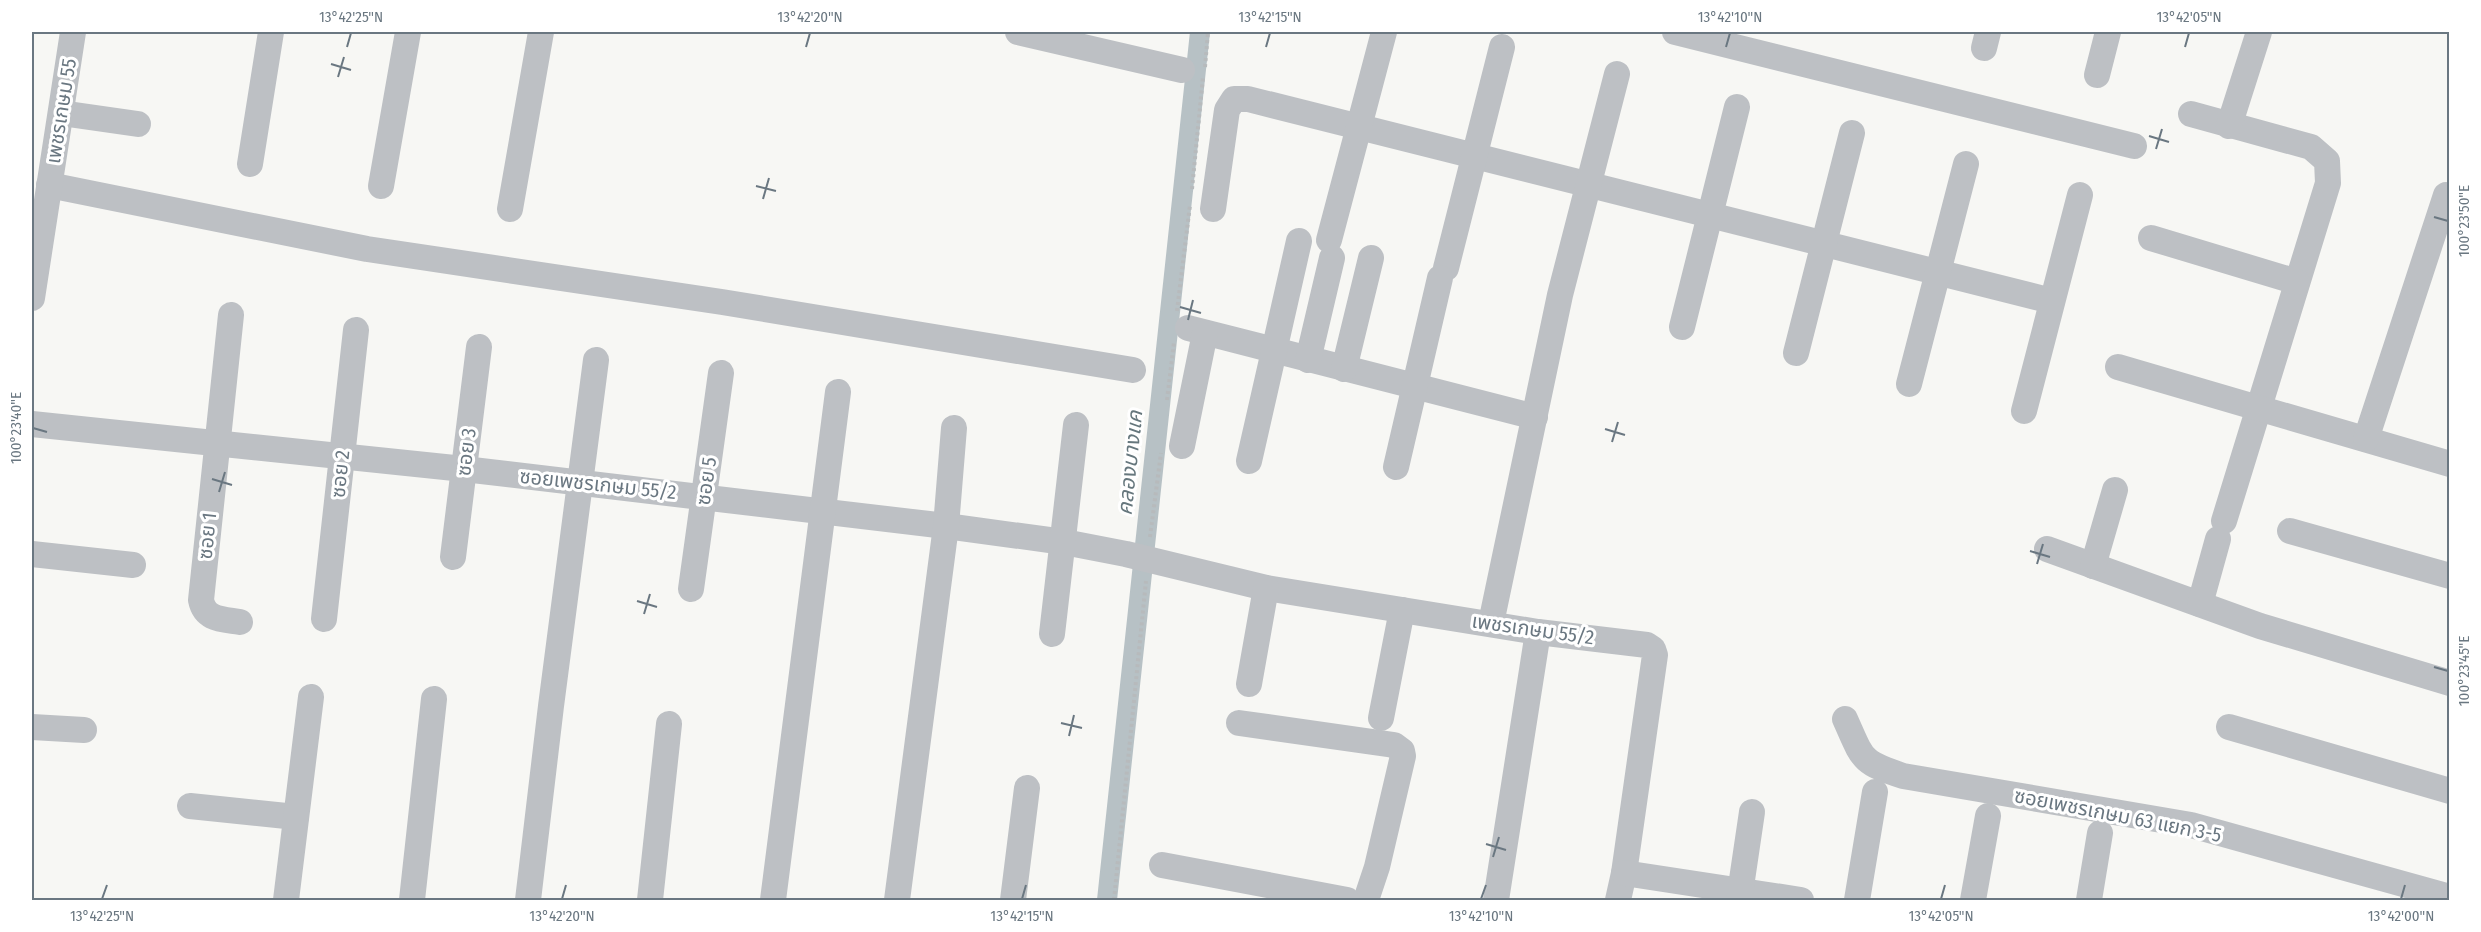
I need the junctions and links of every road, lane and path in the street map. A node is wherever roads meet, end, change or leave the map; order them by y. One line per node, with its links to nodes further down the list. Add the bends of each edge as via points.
1 (74, 32): 16 (street, เพชรเกษม 55)
2 (271, 32): 24 (street)
3 (408, 32): 28 (street)
4 (541, 32): 33 (street)
5 (1018, 32): 12 (street)
6 (1208, 32): 29 (path)
7 (1384, 32): 20 (street)
8 (1675, 32): 22 (street)
9 (2108, 32): 14 (street)
10 (2259, 32): 19 (street)
11 (1502, 47): 23 (street)
12 (1182, 70)
13 (1617, 74): 26 (street)
14 (2097, 75)
15 (1737, 107): 34 (street)
16 (61, 113): 18 (street); 27 (street, เพชรเกษม 55)
17 (2191, 114): 19 (street)
18 (138, 124)
19 (2229, 126): 40 (street, via 2311,147 2327,161 2328,183)
20 (1359, 127): 23 (street); 32 (street, via 1248,99 1234,99 1227,110); 51 (street)
21 (1852, 133): 37 (street)
22 (2134, 146)
23 (1474, 156): 26 (street); 57 (street)
24 (250, 164)
25 (1966, 164): 39 (street)
26 (1589, 184): 34 (street); 62 (street, via 1560,295)
27 (49, 185): 41 (street, เพชรเกษม 55); 54 (street, via 367,249)
28 (381, 186)
29 (1191, 191)
30 (2080, 195): 42 (street)
31 (2446, 195): 66 (street)
32 (1202, 205): 45 (path)
33 (510, 209)
34 (1711, 215): 37 (street); 44 (street)
35 (2151, 238): 40 (street)
36 (1299, 241): 48 (street)
37 (1824, 244): 39 (street); 49 (street)
38 (1371, 258): 53 (street)
39 (1938, 272): 42 (street); 56 (street)
40 (2296, 282): 60 (street)
41 (32, 298)
42 (2052, 301): 61 (street)
43 (231, 315): 67 (street, ซอย 1)
44 (1682, 327)
45 (1186, 329): 48 (street); 59 (path); 68 (street)
46 (356, 330): 69 (street, ซอย 2)
47 (479, 347): 73 (street, ซอย 3)
48 (1274, 351): 51 (street); 70 (street)
49 (1796, 353)
50 (596, 360): 74 (street)
51 (1308, 360): 53 (street)
52 (2118, 367): 60 (street)
53 (1344, 369): 57 (street)
54 (1133, 370)
55 (721, 374): 76 (street, ซอย 5)
56 (1909, 384)
57 (1414, 387): 62 (street); 72 (street)
58 (838, 392): 77 (street)
59 (1166, 408)
60 (2257, 408): 66 (street); 90 (street)
61 (2024, 411)
62 (1535, 417): 94 (street)
63 (32, 424): 67 (street, ซอยเพชรเกษม 55/2)
64 (1076, 425): 80 (street)
65 (954, 428): 78 (street)
66 (2366, 439): 71 (street)
67 (217, 444): 69 (street, ซอยเพชรเกษม 55/2); 93 (street, ซอย 1, via 201,600 213,618)
68 (1172, 444): 84 (path)
69 (342, 456): 73 (street, ซอยเพชรเกษม 55/2); 92 (street, ซอย 2)
70 (1249, 461)
71 (2450, 464)
72 (1396, 467)
73 (464, 469): 74 (street, ซอยเพชรเกษม 55/2); 83 (street, ซอย 3)
74 (580, 482): 76 (street, ซอยเพชรเกษม 55/2); 122 (street)
75 (2115, 490): 86 (street)
76 (704, 496): 77 (street, ซอยเพชรเกษม 55/2); 89 (street, ซอย 5)
77 (824, 512): 78 (street, ซอยเพชรเกษม 55/2); 124 (street)
78 (946, 526): 80 (street, ซอยเพชรเกษม 55/2); 125 (street)
79 (2290, 531): 87 (street)
80 (1064, 542): 84 (street, ซอยเพชรเกษม 55/2); 96 (street)
81 (2047, 549): 86 (street)
82 (32, 554): 85 (street)
83 (453, 557)
84 (1145, 559): 88 (street, เพชรเกษม 55/2); 127 (path)
85 (133, 565)
86 (2093, 566): 90 (street)
87 (2450, 576)
88 (1266, 588): 91 (street, เพชรเกษม 55/2); 98 (street)
89 (691, 589)
90 (2200, 604): 97 (street, via 2259,626)
91 (1402, 610): 94 (street, เพชรเกษม 55/2); 101 (street)
92 (324, 619)
93 (240, 622)
94 (1491, 623): 95 (street, เพชรเกษม 55/2)
95 (1538, 632): 117 (street, เพชรเกษม 55/2, via 1647,645 1653,649); 130 (street)
96 (1052, 634)
97 (2450, 683)
98 (1249, 684)
99 (311, 697): 114 (street)
100 (434, 699): 121 (street)
101 (1381, 718)
102 (1845, 719): 119 (street, ซอยเพชรเกษม 63 แยก 3-5, via 1864,760 1903,776 2191,825)
103 (1239, 723): 129 (street, via 1394,745 1402,751 1377,867)
104 (669, 724): 123 (street)
105 (32, 727): 107 (street)
106 (2229, 727): 109 (street)
107 (84, 730)
108 (1027, 788): 126 (street)
109 (2450, 791)
110 (1875, 792): 133 (street)
111 (190, 806): 114 (street)
112 (1752, 812): 118 (street)
113 (1988, 816): 134 (street)
114 (296, 817): 120 (street)
115 (2100, 833): 135 (street)
116 (1162, 865): 128 (street)
117 (1624, 873): 118 (street); 131 (street, เพชรเกษม 55/2)
118 (1740, 896): 132 (street)
119 (2450, 897)
120 (286, 900)
121 (412, 900)
122 (528, 900)
123 (650, 900)
124 (773, 900)
125 (897, 900)
126 (1013, 900)
127 (1114, 900)
128 (1347, 900)
129 (1365, 900)
130 (1496, 900)
131 (1618, 900)
132 (1801, 900)
133 (1857, 900)
134 (1973, 900)
135 (2089, 900)

